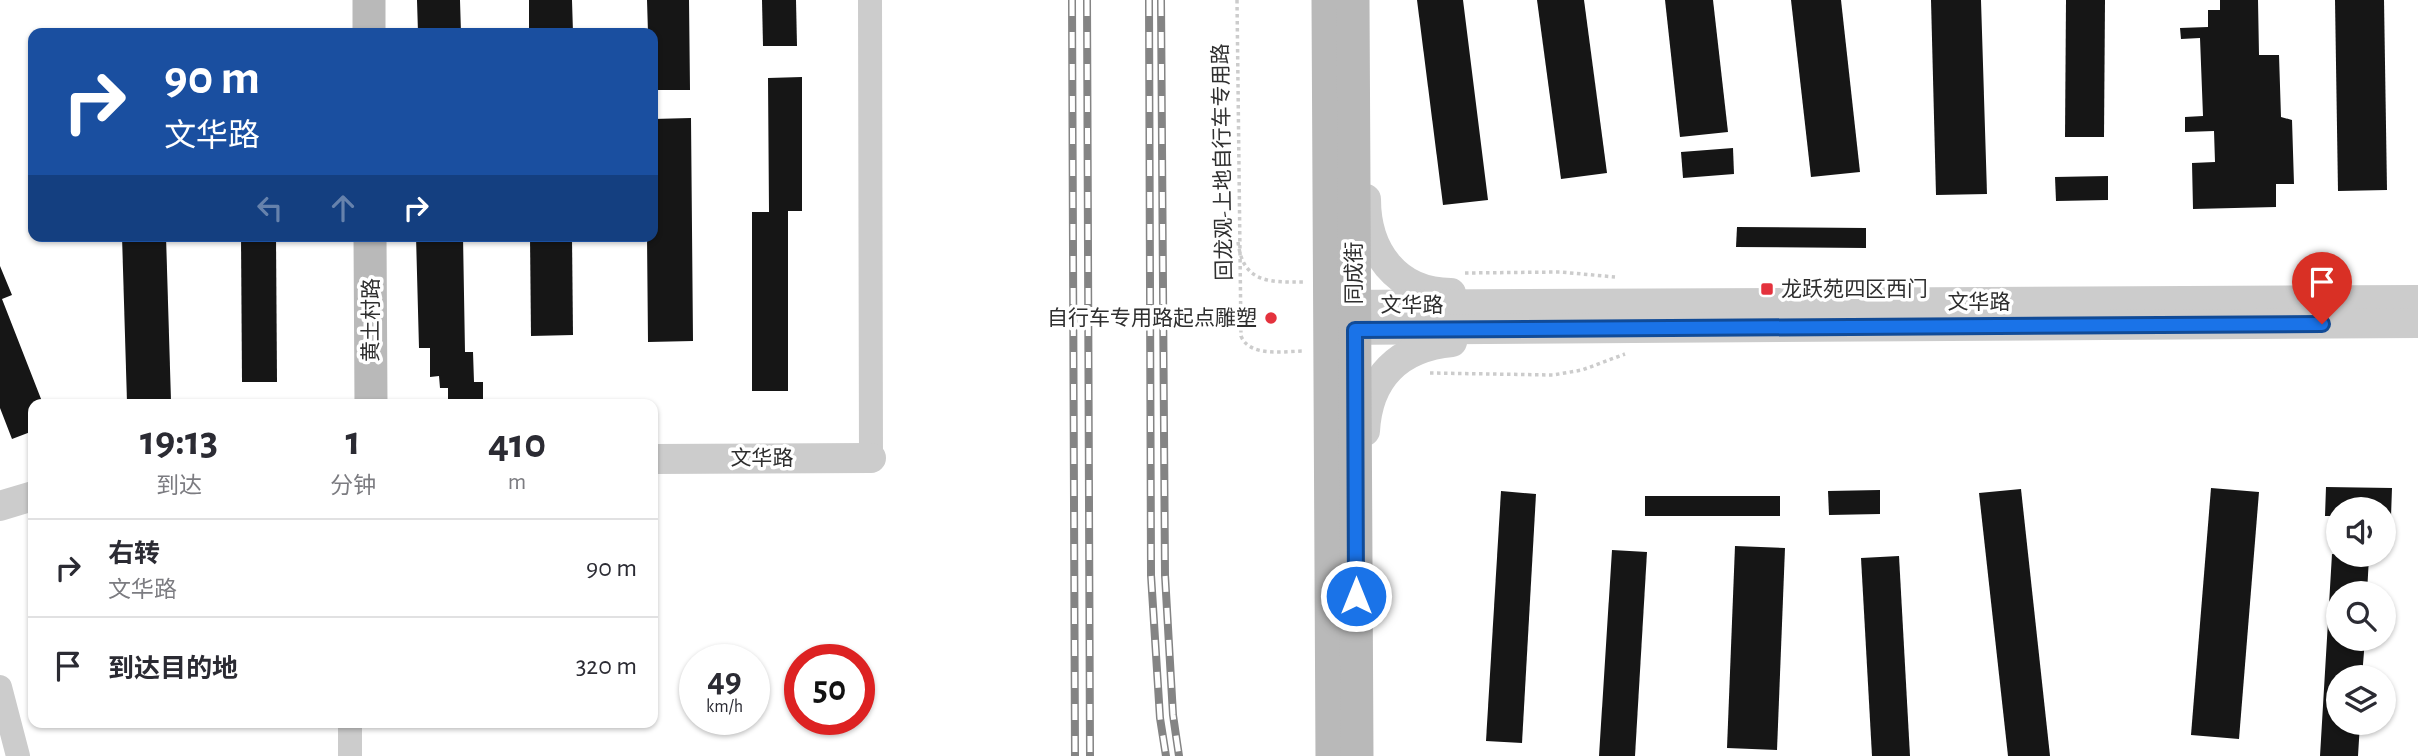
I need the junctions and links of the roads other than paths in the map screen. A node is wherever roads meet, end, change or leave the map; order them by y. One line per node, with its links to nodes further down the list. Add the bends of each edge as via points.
1 (346, 0): 5 (main road)
2 (369, 0): 6 (main road)
3 (870, 0): 16 (street)
4 (1345, 6): 10 (street, via 1365,128 1367,224 1385,263 1414,285 1444,293 1573,292); 12 (main road, 同成街)
5 (347, 28)
6 (369, 28)
7 (348, 242): 14 (main road, 黄土村路)
8 (370, 242): 15 (main road, 黄土村路)
9 (2418, 300): 10 (street, 文华路)
10 (1664, 303): 12 (street, 文华路)
11 (2418, 323): 13 (street, 文华路)
12 (1335, 324): 13 (street, 文华路); 20 (main road, 同成街); 25 (main road, 同成街)
13 (1572, 329): 20 (street, via 1431,344 1403,357 1379,380 1366,417 1365,538)
14 (349, 399)
15 (371, 399)
16 (871, 458): 17 (street, 文华路)
17 (658, 459)
18 (28, 498): 19 (street)
19 (0, 506)
20 (1356, 623): 26 (main road, 同成街)
21 (0, 690): 23 (street)
22 (350, 728): 24 (street)
23 (18, 756)
24 (350, 756)
25 (1332, 756)
26 (1357, 756)

